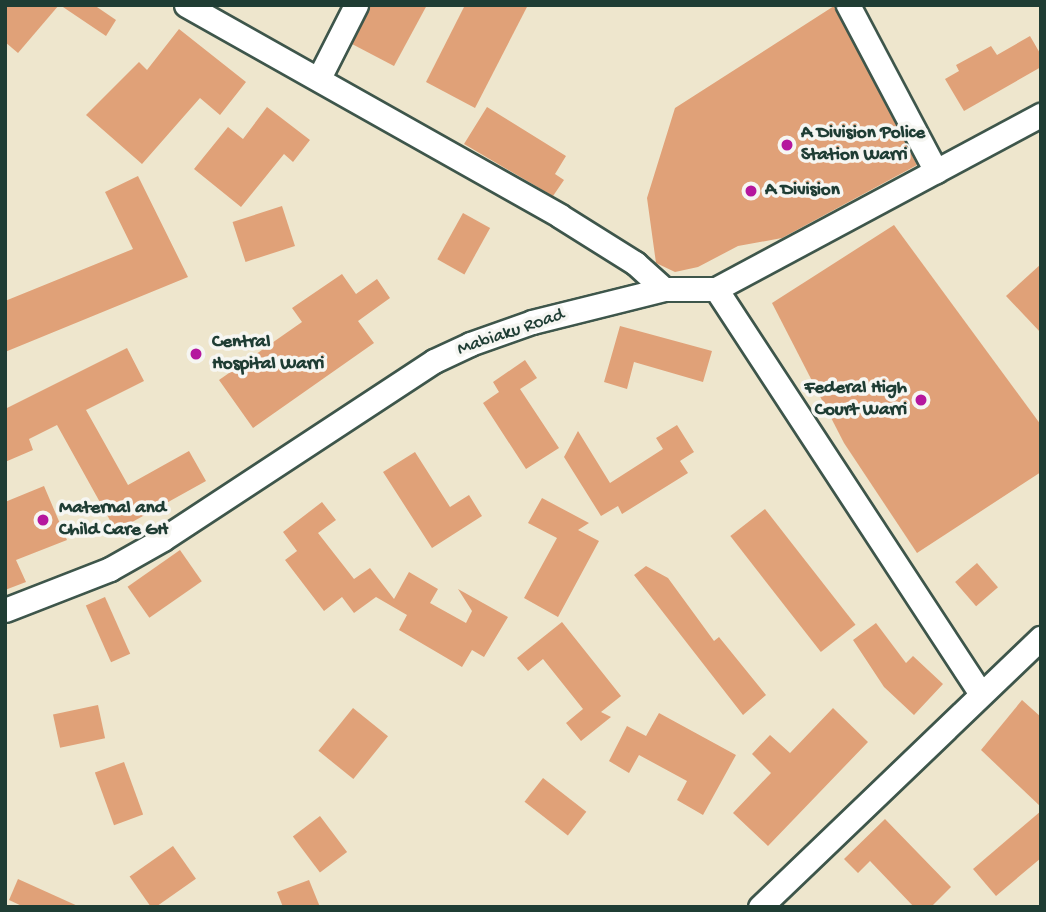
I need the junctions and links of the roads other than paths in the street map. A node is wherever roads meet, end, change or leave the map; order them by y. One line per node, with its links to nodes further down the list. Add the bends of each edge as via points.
1 (186, 5): 4 (street)
2 (356, 5): 4 (street)
3 (848, 5): 6 (street)
4 (319, 78): 7 (street, via 560,216 635,263)
5 (1041, 115): 6 (street, Mabiaku Road)
6 (936, 171): 8 (street, Mabiaku Road)
7 (664, 289): 8 (street, Mabiaku Road); 9 (street, Mabiaku Road, via 532,322 434,361 163,539 110,569)
8 (716, 289): 11 (street)
9 (5, 610)
10 (1041, 638): 11 (street)
11 (980, 692): 12 (street)
12 (760, 907)

